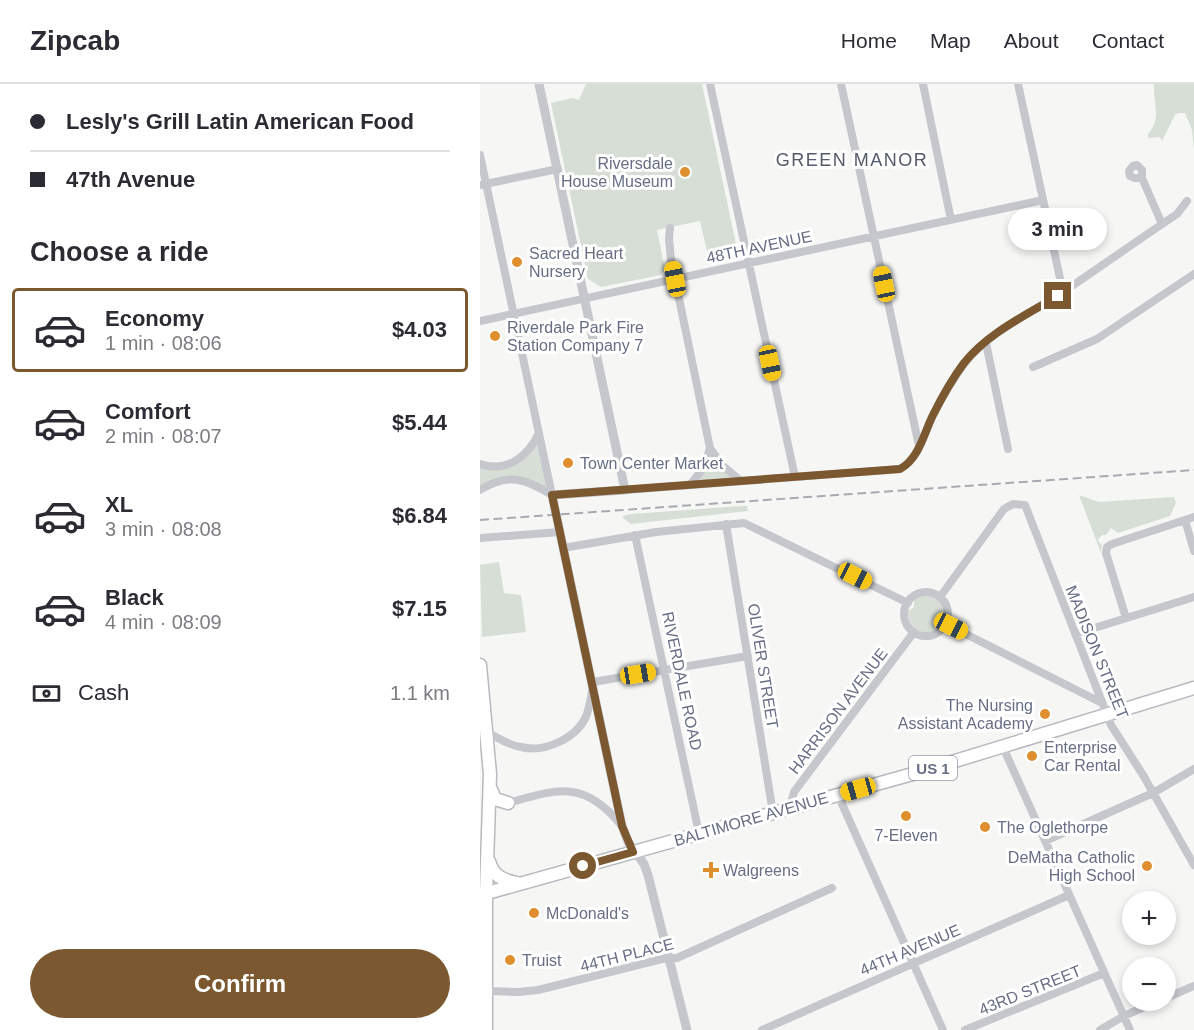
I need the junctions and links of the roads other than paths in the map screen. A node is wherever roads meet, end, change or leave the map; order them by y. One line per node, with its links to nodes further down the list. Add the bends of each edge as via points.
1 (539, 84): 7 (street)
2 (710, 84): 16 (street)
3 (841, 84): 15 (street)
4 (923, 84): 12 (street)
5 (1018, 84): 10 (street)
6 (480, 155): 9 (street)
7 (558, 169): 9 (street); 20 (street)
8 (1142, 178): 13 (street)
9 (483, 185): 21 (street)
10 (1043, 200): 12 (street, 48TH AVENUE); 19 (street)
11 (1187, 201): 13 (street)
12 (951, 220): 15 (street, 48TH AVENUE)
13 (1162, 224): 19 (street)
14 (670, 228): 18 (street)
15 (874, 236): 16 (street, 48TH AVENUE); 26 (street)
16 (748, 263): 18 (street, 48TH AVENUE); 31 (street)
17 (1194, 274): 24 (street, via 1097,339)
18 (675, 279): 20 (street, 48TH AVENUE); 27 (street)
19 (1063, 292): 23 (street)
20 (585, 298): 21 (street, 48TH AVENUE); 36 (street)
21 (514, 313): 22 (street, 48TH AVENUE); 25 (street)
22 (480, 321)
23 (986, 343): 26 (street, via 957,374); 28 (street)
24 (1033, 367)
25 (539, 433): 30 (street, via 521,457); 37 (street)
26 (919, 446): 31 (street, via 900,469)
27 (710, 448): 33 (street); 34 (street, via 704,467)
28 (1008, 449)
29 (483, 465): 30 (street)
30 (498, 468): 32 (street)
31 (795, 477): 33 (street)
32 (500, 480): 35 (street); 37 (street, via 529,482)
33 (741, 481): 34 (street)
34 (690, 485): 36 (street)
35 (480, 490)
36 (626, 490): 37 (street)
37 (552, 495): 41 (street)
38 (1194, 517): 39 (street)
39 (1185, 520): 45 (street); 49 (street, via 1107,547)
40 (726, 524): 42 (street); 48 (street, via 744,523 767,532); 53 (street, OLIVER STREET)
41 (560, 532): 43 (street); 44 (street)
42 (635, 536): 44 (street); 55 (street, RIVERDALE ROAD)
43 (480, 538)
44 (563, 548): 56 (street)
45 (1194, 551)
46 (940, 597): 48 (street, via 922,593); 50 (street, via 948,609); 52 (street, MADISON STREET, via 1004,509 1013,504 1025,506)
47 (1194, 597): 49 (street)
48 (908, 603): 51 (street, via 905,617)
49 (1125, 618): 52 (street)
50 (946, 624): 51 (street, via 931,635); 58 (street)
51 (914, 632): 66 (street, HARRISON AVENUE, via 794,792)
52 (1075, 634): 58 (street, MADISON STREET)
53 (748, 656): 55 (street); 67 (street, OLIVER STREET)
54 (480, 665): 59 (main road)
55 (664, 670): 56 (street); 70 (street, RIVERDALE ROAD)
56 (593, 682): 59 (street, via 585,717 577,729 557,742 542,748 521,748); 69 (street)
57 (1194, 688): 58 (main road, BALTIMORE AVENUE / US 1)
58 (1104, 709): 60 (main road, BALTIMORE AVENUE / US 1); 63 (street, MADISON STREET)
59 (487, 732): 62 (main road)
60 (1004, 747): 64 (main road, BALTIMORE AVENUE / US 1); 71 (street)
61 (1194, 769): 63 (street)
62 (490, 786): 65 (main road, via 495,799); 68 (main road)
63 (1153, 793): 71 (street); 74 (street, MADISON STREET)
64 (838, 795): 66 (main road, BALTIMORE AVENUE / US 1); 80 (street)
65 (508, 803): 68 (main road, via 495,810); 69 (street, via 551,790 576,792 603,807)
66 (790, 808): 67 (main road, BALTIMORE AVENUE / US 1)
67 (773, 813): 70 (main road, BALTIMORE AVENUE / US 1)
68 (489, 819): 73 (main road)
69 (622, 826): 72 (street)
70 (699, 833): 72 (main road, BALTIMORE AVENUE / US 1)
71 (1045, 841): 78 (street)
72 (633, 852): 75 (main road, BALTIMORE AVENUE / US 1); 79 (street, via 646,869)
73 (488, 856): 75 (main road, via 496,875); 77 (main road)
74 (1194, 865)
75 (519, 884): 77 (main road, BALTIMORE AVENUE / US 1)
76 (832, 888): 79 (street, 44TH PLACE)
77 (483, 894): 83 (main road)
78 (1070, 895): 80 (street, 44TH AVENUE); 81 (street)
79 (670, 958): 83 (street, 44TH PLACE, via 538,990); 88 (street)
80 (914, 964): 89 (street, 44TH AVENUE); 90 (street)
81 (1104, 973): 86 (street); 91 (street, 43RD STREET)
82 (1194, 986): 84 (street)
83 (487, 991): 87 (main road)
84 (1176, 994)
85 (1135, 1011): 86 (street)
86 (1124, 1016): 92 (street); 93 (street)
87 (486, 1030)
88 (687, 1030)
89 (762, 1030)
90 (943, 1030)
91 (965, 1030)
92 (1100, 1030)
93 (1130, 1030)

